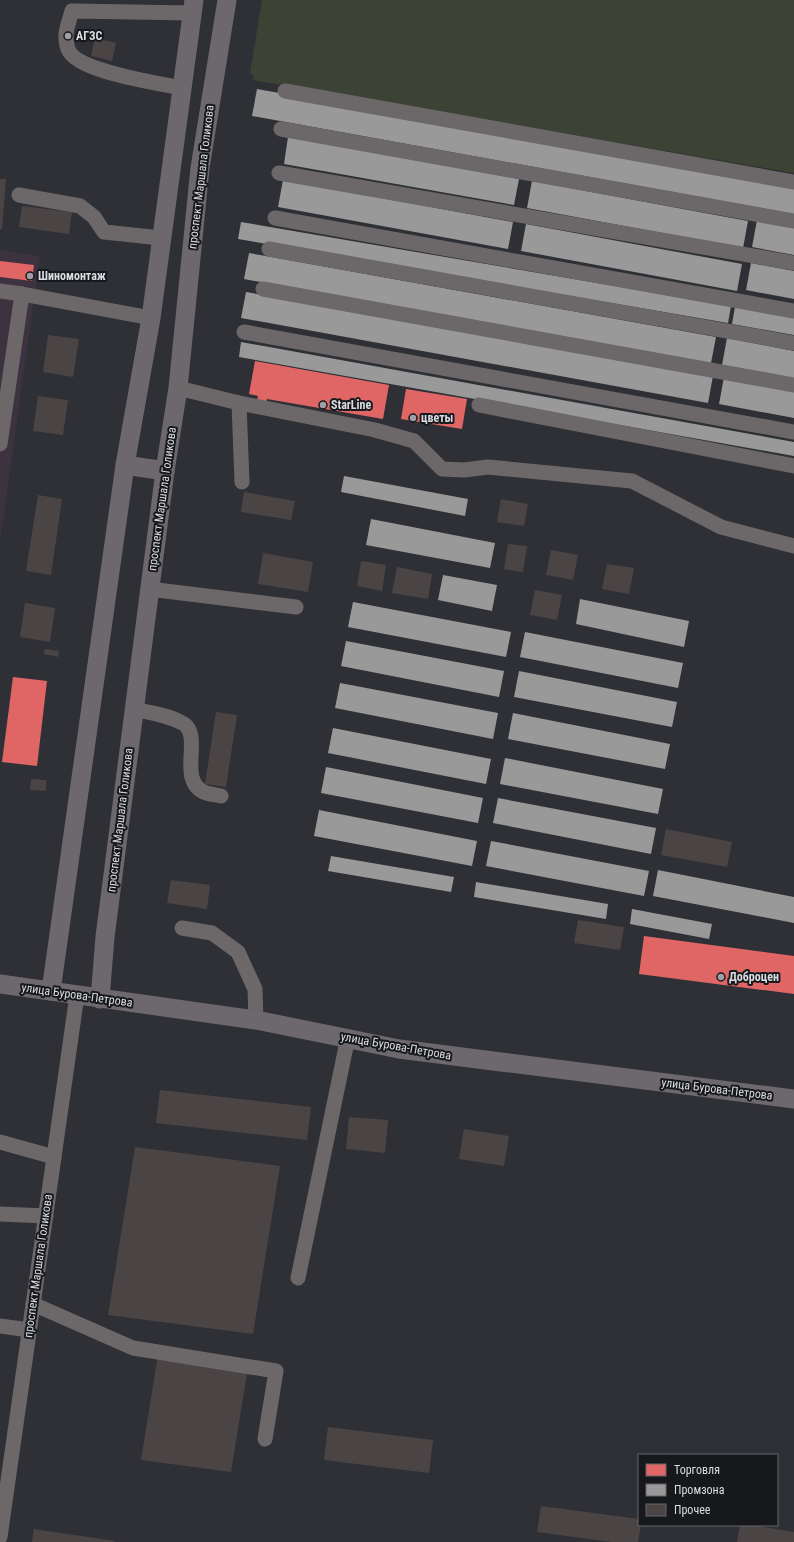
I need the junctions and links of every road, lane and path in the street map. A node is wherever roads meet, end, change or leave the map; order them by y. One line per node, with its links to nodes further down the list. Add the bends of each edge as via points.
1 (227, 0): 22 (main road, проспект Маршала Голикова, via 200,168)
2 (193, 7): 3 (main road); 3 (street, via 72,11 65,34 68,51 82,63 112,74)
3 (182, 88): 11 (main road)
4 (285, 91): 7 (street)
5 (281, 129): 10 (street)
6 (279, 173): 13 (street)
7 (794, 182)
8 (19, 196): 11 (street, via 80,206 94,217 104,232)
9 (275, 218): 17 (street)
10 (794, 221)
11 (161, 238): 18 (main road)
12 (269, 249): 20 (street)
13 (794, 263)
14 (263, 288): 21 (street)
15 (0, 291): 16 (street)
16 (22, 294): 18 (street); 26 (street)
17 (794, 311)
18 (151, 318): 27 (main road)
19 (244, 332): 25 (street)
20 (794, 343)
21 (794, 385)
22 (178, 388): 23 (street); 29 (main road, проспект Маршала Голикова)
23 (239, 403): 30 (street); 31 (street, via 368,428 414,441 442,469 488,467 632,482 721,527)
24 (479, 405): 28 (street)
25 (794, 432)
26 (0, 444)
27 (125, 465): 29 (main road); 38 (main road)
28 (794, 466)
29 (165, 471): 32 (main road, проспект Маршала Голикова)
30 (242, 482)
31 (794, 546)
32 (150, 589): 33 (street); 34 (main road, проспект Маршала Голикова)
33 (296, 607)
34 (134, 709): 35 (street, via 168,717 185,725 192,734 190,769 193,782 204,792); 40 (main road, проспект Маршала Голикова, via 105,937)
35 (221, 796)
36 (182, 928): 41 (street, via 212,933 238,952 255,988)
37 (0, 984): 38 (main road, улица Бурова-Петрова)
38 (51, 991): 39 (main road, улица Бурова-Петрова)
39 (77, 995): 40 (main road, улица Бурова-Петрова); 45 (street, проспект Маршала Голикова)
40 (100, 999): 41 (main road, улица Бурова-Петрова)
41 (256, 1020): 42 (main road, улица Бурова-Петрова)
42 (348, 1037): 43 (main road, улица Бурова-Петрова, via 414,1051); 48 (street)
43 (794, 1099)
44 (0, 1142): 45 (street)
45 (54, 1157): 47 (street, проспект Маршала Голикова)
46 (0, 1214): 47 (street)
47 (46, 1216): 49 (street, проспект Маршала Голикова)
48 (298, 1278)
49 (33, 1304): 51 (street, проспект Маршала Голикова); 52 (street, via 133,1348 276,1370)
50 (0, 1326): 51 (street)
51 (29, 1330): 53 (street, проспект Маршала Голикова)
52 (265, 1439)
53 (4, 1476): 54 (street, проспект Маршала Голикова)
54 (0, 1537)

